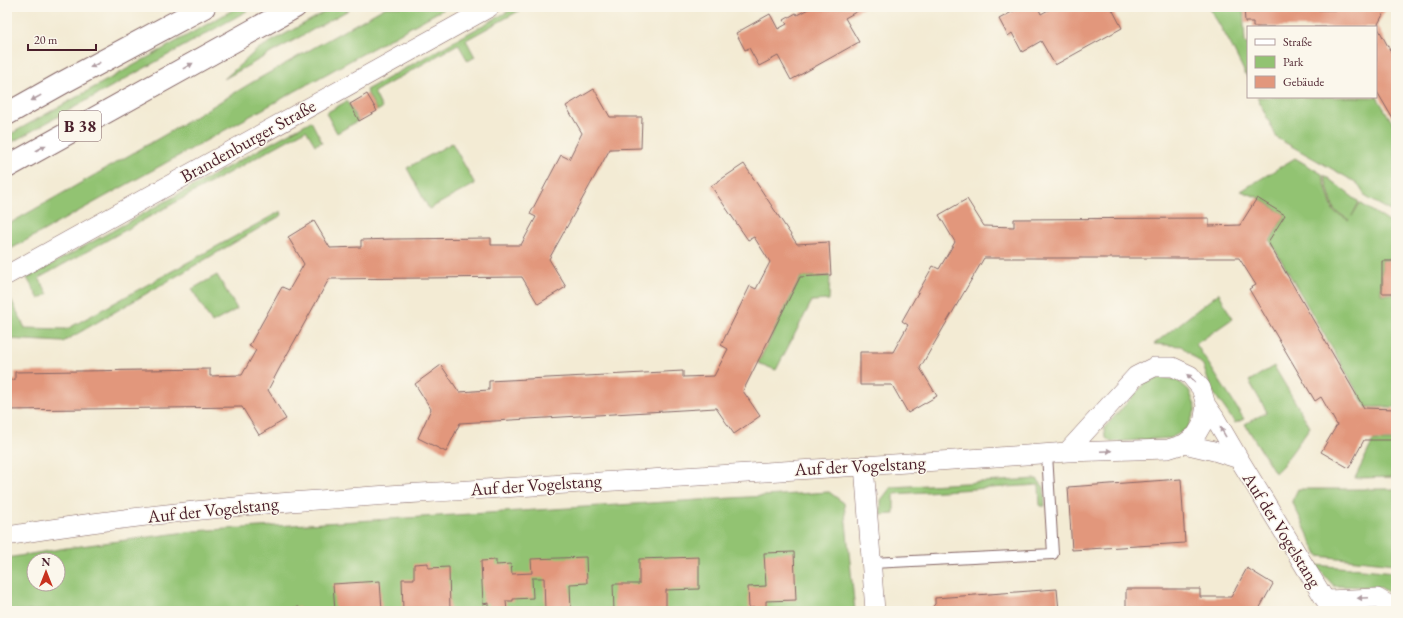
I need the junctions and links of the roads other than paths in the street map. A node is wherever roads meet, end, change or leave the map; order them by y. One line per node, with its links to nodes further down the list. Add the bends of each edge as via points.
1 (204, 7): 4 (highway, B 38, one-way to 4)
2 (295, 7): 5 (highway, B 38, one-way to 2)
3 (490, 7): 6 (street, Brandenburger Straße)
4 (7, 114)
5 (7, 167)
6 (7, 275)
7 (1206, 405): 8 (street, Auf der Vogelstang, via 1203,423 1196,435); 9 (street, Auf der Vogelstang, one-way to 9, via 1201,388 1190,375 1173,367 1154,367 1136,376); 11 (street, Auf der Vogelstang, one-way to 7)
8 (1184, 444): 9 (street, Auf der Vogelstang, one-way to 8, via 1168,449); 11 (street, Auf der Vogelstang)
9 (1067, 452): 10 (street, Auf der Vogelstang)
10 (1047, 454): 12 (street, Auf der Vogelstang); 14 (lane, via 1053,554)
11 (1239, 459): 15 (street, Auf der Vogelstang)
12 (864, 465): 13 (street, Auf der Vogelstang, via 208,509 63,526); 14 (street)
13 (7, 536)
14 (872, 563): 16 (street)
15 (1329, 605): 17 (street, Auf der Vogelstang, one-way to 15, via 1377,598)
16 (876, 611)
17 (1395, 611)

